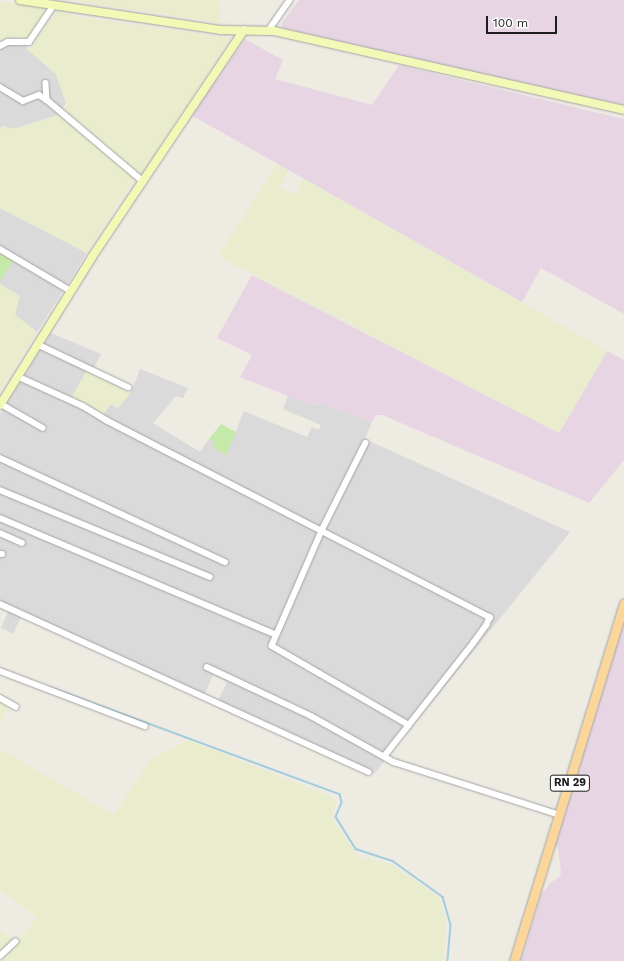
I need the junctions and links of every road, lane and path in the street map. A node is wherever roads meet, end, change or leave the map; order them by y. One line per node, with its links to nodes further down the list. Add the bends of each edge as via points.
1 (20, 0): 3 (street)
2 (290, 0): 5 (street)
3 (54, 4): 4 (street, via 220,30); 6 (street, via 29,42 8,42)
4 (244, 30): 5 (street); 11 (street)
5 (268, 31): 10 (street)
6 (0, 46)
7 (46, 83): 9 (street)
8 (0, 87): 9 (street, via 23,101 38,95)
9 (47, 100): 11 (street)
10 (624, 110)
11 (143, 181): 13 (street)
12 (0, 249): 13 (street)
13 (71, 291): 14 (street)
14 (37, 344): 15 (street); 16 (street)
15 (17, 376): 17 (street); 23 (street, via 83,406)
16 (128, 387)
17 (0, 405): 18 (street)
18 (43, 428)
19 (366, 444): 23 (street)
20 (0, 458): 26 (street)
21 (0, 490): 27 (street)
22 (0, 518): 30 (street)
23 (322, 531): 30 (street); 35 (street, via 490,617 487,625)
24 (0, 533): 25 (street)
25 (22, 543)
26 (225, 562)
27 (210, 577)
28 (0, 604): 38 (street)
29 (624, 604): 39 (main road, RN 29)
30 (275, 634): 35 (street, via 272,646 280,652)
31 (207, 666): 37 (street)
32 (0, 671): 36 (street)
33 (0, 698): 34 (street)
34 (16, 707)
35 (409, 725): 37 (street)
36 (145, 726)
37 (385, 756): 39 (street, via 394,762)
38 (369, 772)
39 (560, 816): 42 (main road, RN 29)
40 (15, 942): 41 (street)
41 (0, 956)
42 (514, 961)

